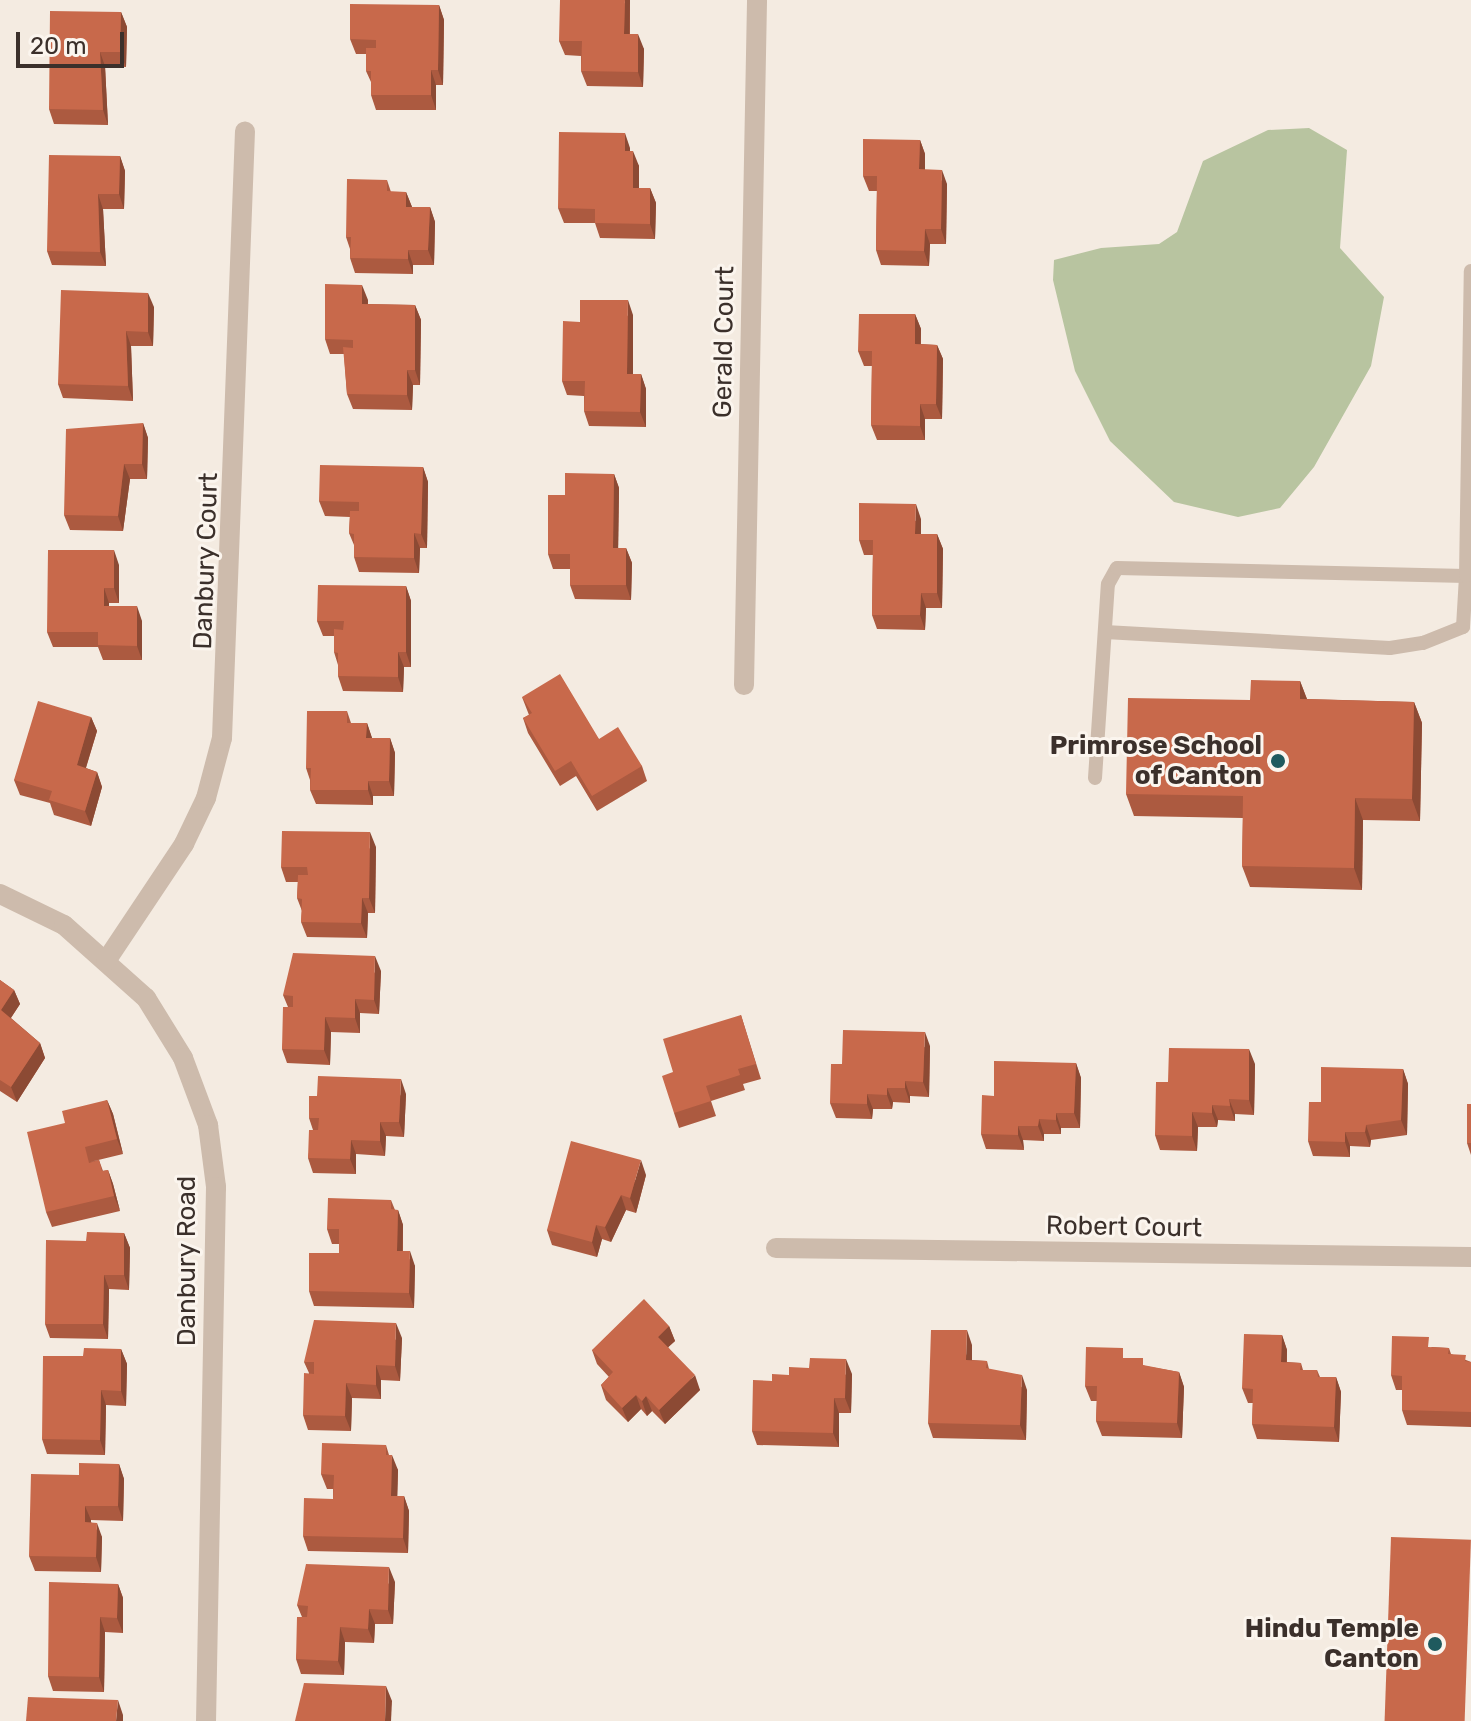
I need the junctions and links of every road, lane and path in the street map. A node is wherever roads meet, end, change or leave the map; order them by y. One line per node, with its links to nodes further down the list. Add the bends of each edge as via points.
1 (757, 0): 6 (street, Gerald Court)
2 (245, 131): 9 (street, Danbury Court, via 222,738 206,798 184,844)
3 (1471, 271): 4 (lane)
4 (1466, 576): 5 (lane, via 1463,627 1412,645); 5 (lane, via 1117,568 1108,584)
5 (1105, 632): 7 (lane)
6 (744, 685)
7 (1095, 778)
8 (0, 894): 9 (street, Danbury Road, via 64,925)
9 (106, 961): 12 (street, Danbury Road, via 146,998 183,1058 208,1125 216,1187)
10 (776, 1248): 11 (street, Robert Court)
11 (1471, 1257)
12 (206, 1721)

